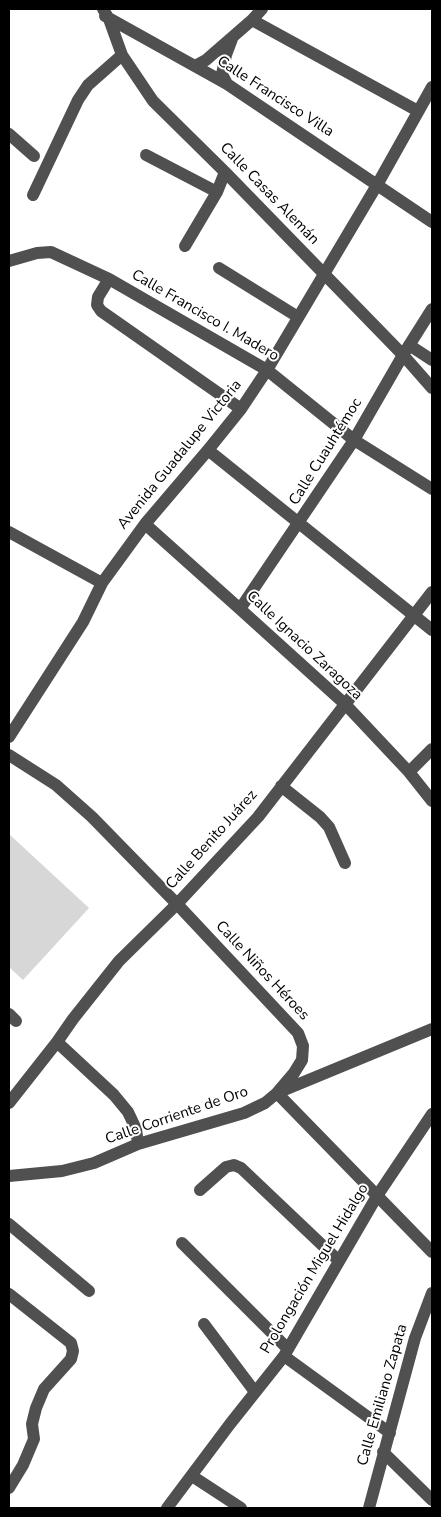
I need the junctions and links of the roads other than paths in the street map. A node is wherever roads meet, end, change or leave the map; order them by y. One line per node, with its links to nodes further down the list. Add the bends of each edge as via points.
1 (95, 9): 3 (street, Calle Francisco Villa)
2 (262, 9): 4 (street)
3 (106, 14): 6 (street, Calle Casas Alemán); 7 (street, Calle Francisco Villa)
4 (252, 20): 5 (street); 10 (street)
5 (232, 38): 7 (street); 8 (street, via 222,74)
6 (122, 54): 14 (street, Calle Casas Alemán, via 153,101); 17 (street, via 88,85 78,100)
7 (196, 66): 8 (street, Calle Francisco Villa)
8 (227, 84): 15 (street, Calle Francisco Villa)
9 (431, 90): 10 (street, Avenida Guadalupe Victoria)
10 (418, 111): 15 (street, Avenida Guadalupe Victoria)
11 (9, 134): 13 (street)
12 (146, 155): 16 (street)
13 (34, 156)
14 (226, 172): 16 (street); 22 (street, Calle Casas Alemán)
15 (377, 185): 18 (street, Calle Francisco Villa); 22 (street, Avenida Guadalupe Victoria)
16 (217, 192): 19 (street)
17 (33, 195)
18 (432, 222)
19 (186, 246)
20 (9, 261): 23 (street, Calle Francisco I. Madero, via 51,252)
21 (219, 268): 25 (street)
22 (324, 274): 25 (street, Avenida Guadalupe Victoria); 26 (street, Calle Casas Alemán)
23 (109, 279): 28 (street, Calle Francisco I. Madero); 30 (street, via 98,297 96,306 100,311)
24 (432, 309): 26 (street, Calle Cuauhtémoc)
25 (298, 317): 28 (street, Avenida Guadalupe Victoria)
26 (406, 350): 27 (street); 29 (street, Calle Casas Alemán); 31 (street, Calle Cuauhtémoc)
27 (432, 360)
28 (267, 370): 30 (street, Avenida Guadalupe Victoria); 31 (street, Calle Francisco I. Madero)
29 (432, 388)
30 (241, 409): 32 (street, Avenida Guadalupe Victoria)
31 (354, 440): 33 (street, Calle Francisco I. Madero); 35 (street, Calle Cuauhtémoc)
32 (208, 450): 34 (street, Avenida Guadalupe Victoria); 35 (street)
33 (432, 489)
34 (145, 524): 37 (street, Avenida Guadalupe Victoria); 39 (street, Calle Ignacio Zaragoza)
35 (299, 524): 39 (street, Calle Cuauhtémoc); 40 (street)
36 (9, 532): 37 (street)
37 (102, 583): 43 (street, Avenida Guadalupe Victoria, via 83,622)
38 (432, 592): 40 (street, Calle Benito Juárez)
39 (240, 609): 42 (street, Calle Ignacio Zaragoza)
40 (416, 616): 41 (street); 42 (street, Calle Benito Juárez)
41 (432, 630)
42 (345, 704): 46 (street, Calle Ignacio Zaragoza); 47 (street, Calle Benito Juárez)
43 (9, 737)
44 (432, 749): 46 (street)
45 (9, 755): 50 (street, Calle Niños Héroes, via 56,785)
46 (409, 772): 48 (street, Calle Ignacio Zaragoza)
47 (281, 786): 49 (street, via 329,827); 50 (street, Calle Benito Juárez, via 258,817)
48 (432, 801)
49 (345, 863)
50 (178, 904): 52 (street, Calle Benito Juárez, via 119,961); 53 (street, Calle Niños Héroes, via 298,1033 303,1046 302,1060)
51 (432, 1030): 53 (street, Calle Corriente de Oro)
52 (57, 1042): 54 (street, Calle Benito Juárez); 56 (street, via 128,1112 136,1129)
53 (277, 1093): 56 (street, Calle Corriente de Oro, via 244,1113); 59 (street)
54 (9, 1103)
55 (432, 1114): 59 (street, Prolongación Miguel Hidalgo)
56 (138, 1144): 57 (street, Calle Corriente de Oro, via 94,1163 62,1171)
57 (9, 1176)
58 (200, 1190): 63 (street, via 226,1167 242,1168)
59 (377, 1196): 62 (street); 63 (street, Prolongación Miguel Hidalgo)
60 (9, 1224): 64 (street)
61 (182, 1243): 68 (street)
62 (432, 1252)
63 (339, 1262): 68 (street, Prolongación Miguel Hidalgo)
64 (89, 1291)
65 (432, 1293): 70 (street, Calle Emiliano Zapata, via 414,1338)
66 (9, 1294): 73 (street, via 72,1343 73,1351 71,1359 44,1389 32,1424 34,1440)
67 (204, 1324): 69 (street)
68 (286, 1352): 69 (street, Prolongación Miguel Hidalgo); 70 (street)
69 (255, 1392): 72 (street, Prolongación Miguel Hidalgo)
70 (390, 1433): 71 (street, Calle Emiliano Zapata)
71 (383, 1452): 74 (street); 77 (street, Calle Emiliano Zapata)
72 (192, 1476): 75 (street, Prolongación Miguel Hidalgo); 76 (street)
73 (9, 1488)
74 (432, 1500)
75 (167, 1508)
76 (241, 1508)
77 (369, 1508)

